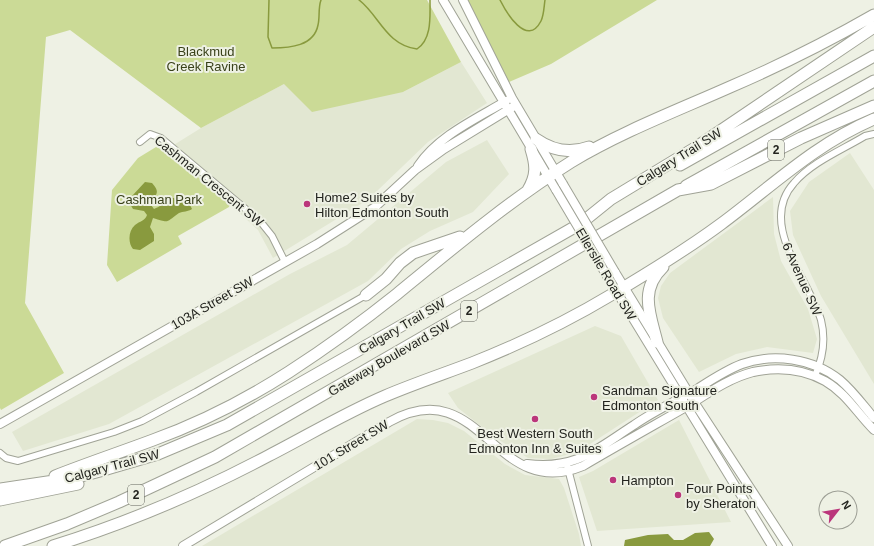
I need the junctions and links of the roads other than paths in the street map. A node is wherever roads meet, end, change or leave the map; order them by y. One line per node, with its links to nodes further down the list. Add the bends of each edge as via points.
1 (443, 0): 7 (street, Ellerslie Road SW)
2 (463, 0): 8 (street, Ellerslie Road SW)
3 (874, 15): 13 (highway, via 805,53)
4 (874, 27): 21 (highway, Calgary Trail SW / 2, via 695,148 611,199)
5 (874, 56): 21 (highway)
6 (874, 81): 19 (highway)
7 (495, 89): 10 (street, Ellerslie Road SW); 11 (street, via 495,102)
8 (514, 102): 10 (street, 103A Street SW); 16 (street, Ellerslie Road SW)
9 (874, 106): 19 (highway, Gateway Boulevard SW / 2, via 788,144 711,184)
10 (505, 107): 11 (street, 103A Street SW); 16 (street, Ellerslie Road SW); 17 (street, 103A Street SW)
11 (490, 111): 17 (street, 103A Street SW, via 434,147)
12 (874, 118): 23 (highway, via 811,153 722,224)
13 (625, 133): 16 (highway, via 573,151); 18 (highway, via 570,163)
14 (874, 134): 29 (street, 6 Avenue SW, via 865,136 814,167 786,192 783,204 781,228 821,320 823,347)
15 (140, 142): 24 (street, Cashman Crescent SW, via 150,134 161,138 260,221 268,230)
16 (534, 144): 18 (street, Ellerslie Road SW); 20 (highway, via 535,174)
17 (415, 170): 24 (street, 103A Street SW, via 370,211)
18 (553, 176): 20 (highway); 25 (street, Ellerslie Road SW, bridge, via 556,190); 25 (street, Ellerslie Road SW, bridge, via 564,184)
19 (678, 190): 39 (highway, Gateway Boulevard SW / 2, via 274,424)
20 (525, 193): 22 (highway)
21 (580, 224): 35 (highway, Calgary Trail SW / 2)
22 (473, 231): 27 (highway, via 449,242 413,253); 40 (highway, via 379,308 266,386 189,425)
23 (683, 250): 26 (highway); 28 (highway, via 656,273 650,288 649,311)
24 (285, 262): 34 (street, 103A Street SW)
25 (611, 274): 26 (street, Ellerslie Road SW)
26 (620, 289): 28 (street, Ellerslie Road SW); 32 (street, Ellerslie Road SW); 45 (highway, via 545,331 474,362 384,396 178,499)
27 (366, 295): 37 (street, via 142,421 110,434 18,461 6,458)
28 (657, 342): 31 (street, Ellerslie Road SW)
29 (819, 368): 30 (street, 6 Avenue SW); 31 (street, via 790,359 763,359 741,364); 33 (street, via 845,384)
30 (815, 376): 32 (street, via 778,369 753,372); 36 (street, via 842,393)
31 (689, 393): 32 (street)
32 (686, 401): 38 (street, 101 Street SW); 38 (street, 101 Street SW, via 638,434 583,466); 48 (street, Ellerslie Road SW); 49 (street, Ellerslie Road SW)
33 (874, 418)
34 (0, 424)
35 (227, 426): 40 (highway, Calgary Trail SW / 2, via 126,464 74,478); 42 (highway, via 190,446 146,464 103,478)
36 (874, 430)
37 (0, 453)
38 (567, 467): 46 (street, 101 Street SW, via 520,463 503,453 462,418 440,410 416,410 389,422); 47 (street)
39 (183, 473): 43 (highway, via 163,477 68,516); 44 (highway, Gateway Boulevard SW / 2, via 88,515)
40 (34, 485): 41 (highway, Calgary Trail SW / 2)
41 (0, 489)
42 (0, 500)
43 (0, 540)
44 (5, 546)
45 (53, 546)
46 (183, 546)
47 (588, 546)
48 (772, 546)
49 (788, 546)

